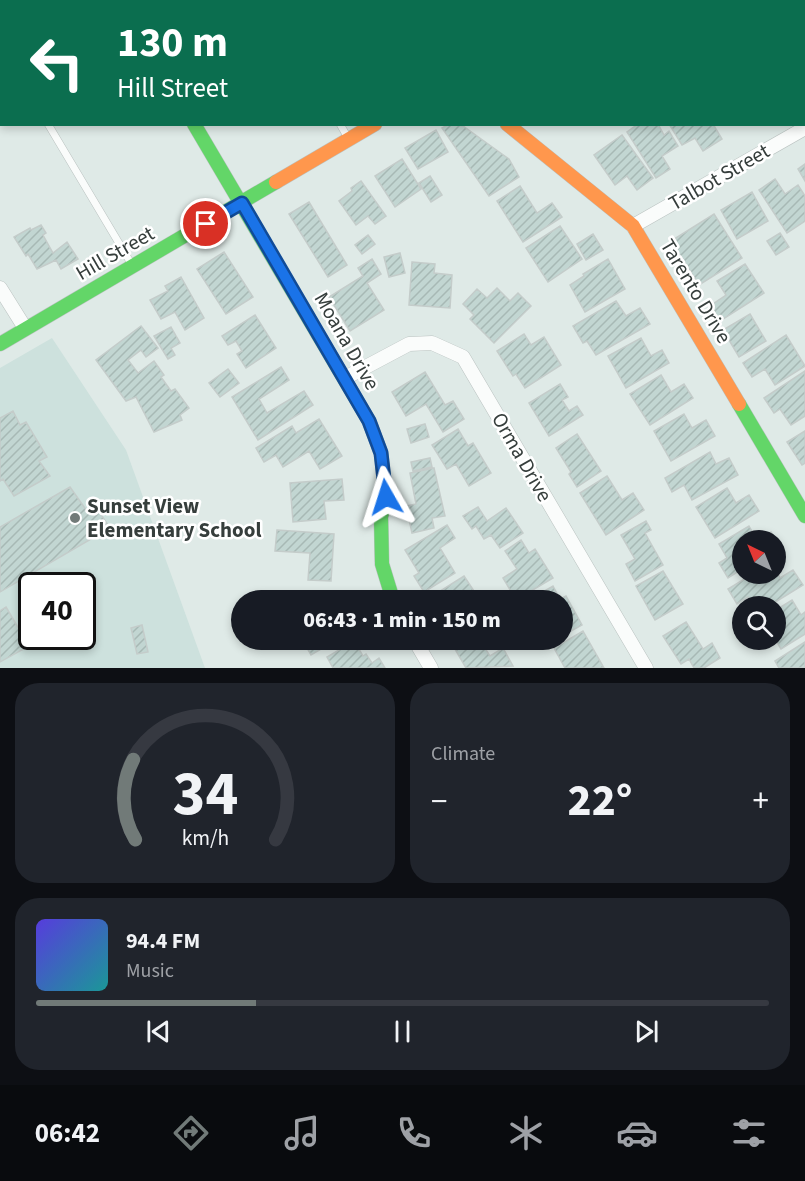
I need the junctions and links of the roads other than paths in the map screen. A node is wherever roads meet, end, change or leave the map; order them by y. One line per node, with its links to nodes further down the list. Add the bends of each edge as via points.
1 (49, 126): 10 (lane)
2 (196, 126): 8 (street, Moana Drive)
3 (341, 126): 7 (lane)
4 (372, 126): 7 (street, Hill Street)
5 (509, 126): 9 (street, Tarento Drive)
6 (805, 128): 9 (street, Talbot Street)
7 (349, 140): 8 (street, Hill Street)
8 (242, 203): 10 (street, Hill Street); 14 (street, Moana Drive)
9 (633, 226): 15 (street, Tarento Drive)
10 (133, 267): 12 (street, Hill Street)
11 (0, 288): 12 (street)
12 (25, 328): 13 (street, Hill Street)
13 (0, 344)
14 (345, 378): 16 (street, Moana Drive, via 369,421 381,453 386,497 381,517 382,564); 19 (street, Orma Drive, via 409,344 432,343 463,357)
15 (805, 516)
16 (390, 590)
17 (420, 650): 18 (street)
18 (431, 668)
19 (646, 668)

